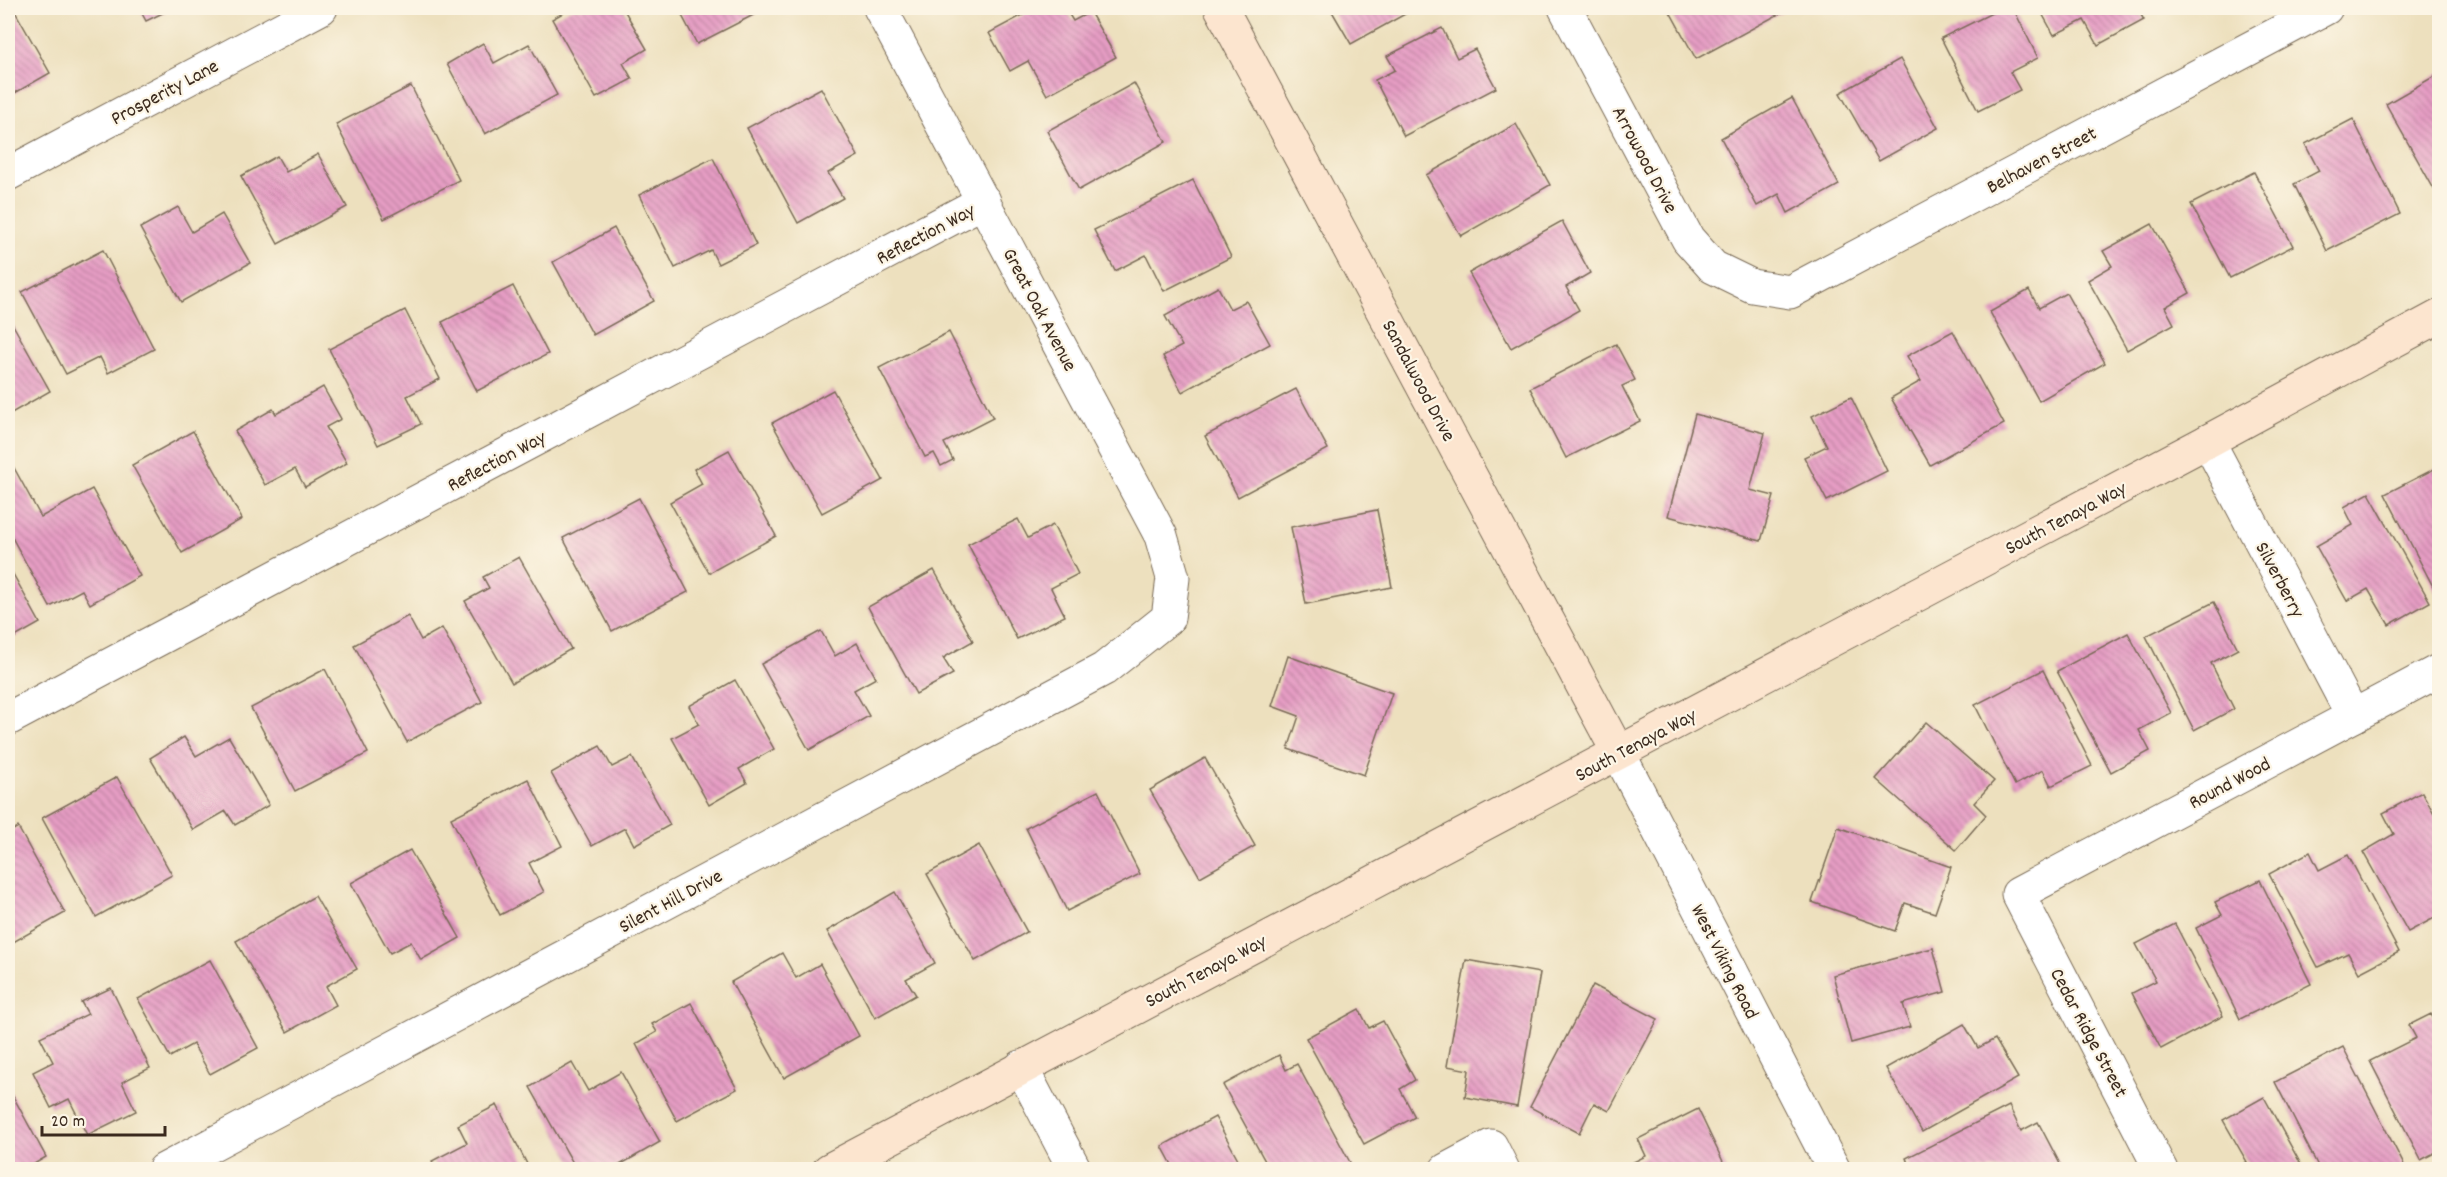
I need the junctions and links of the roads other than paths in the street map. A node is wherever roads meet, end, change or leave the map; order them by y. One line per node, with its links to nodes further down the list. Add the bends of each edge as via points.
1 (321, 8): 6 (street, Prosperity Lane)
2 (880, 8): 7 (street, Great Oak Avenue)
3 (1221, 8): 15 (street, Sandalwood Drive)
4 (1566, 8): 8 (street, Arrowood Drive, via 1688,239 1713,267)
5 (2326, 8): 8 (street, Belhaven Street, via 1790,292)
6 (8, 174)
7 (984, 201): 11 (street, Great Oak Avenue, via 1161,536 1173,578); 14 (street, Reflection Way)
8 (1752, 286)
9 (2439, 316): 10 (street, South Tenaya Way)
10 (2208, 441): 13 (street, Silverberry); 15 (street, South Tenaya Way)
11 (1168, 618): 19 (street, Silent Hill Drive, via 1104,669)
12 (2439, 670): 13 (street, Round Wood)
13 (2353, 716): 16 (street, Round Wood)
14 (8, 719)
15 (1618, 752): 17 (street, South Tenaya Way); 23 (street, West Viking Road)
16 (2018, 894): 24 (street, Cedar Ridge Street)
17 (1022, 1067): 20 (street, South Tenaya Way); 21 (street)
18 (1497, 1158): 22 (street)
19 (164, 1170)
20 (829, 1170)
21 (1075, 1170)
22 (1446, 1170)
23 (1834, 1170)
24 (2162, 1170)

